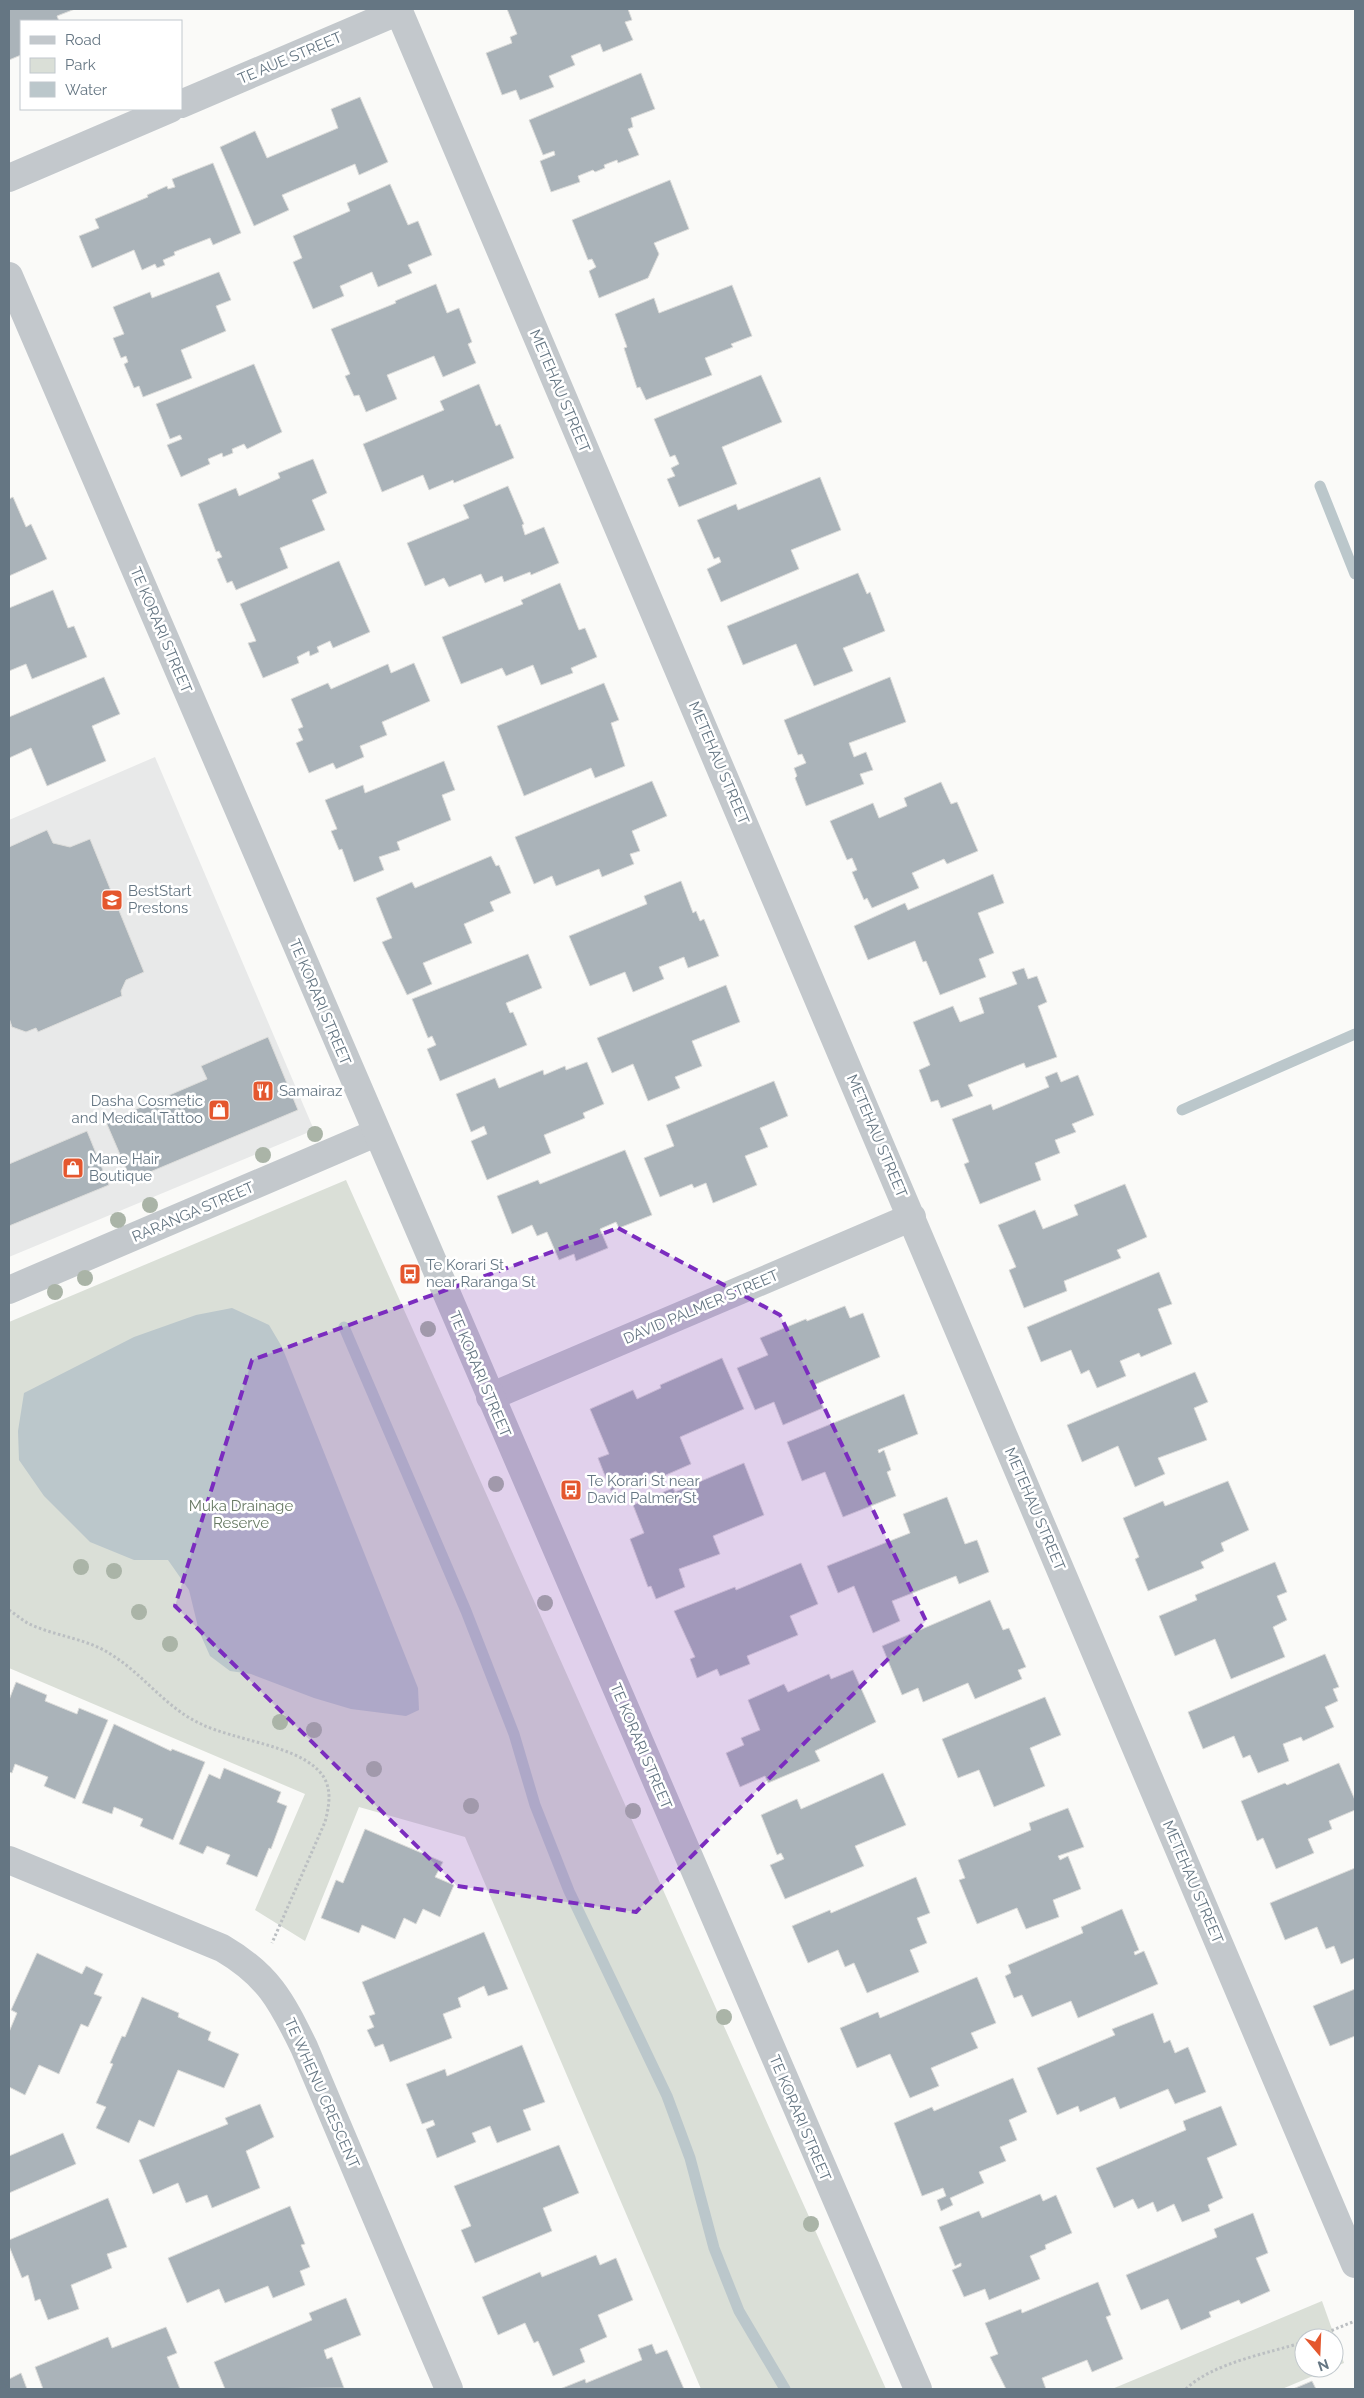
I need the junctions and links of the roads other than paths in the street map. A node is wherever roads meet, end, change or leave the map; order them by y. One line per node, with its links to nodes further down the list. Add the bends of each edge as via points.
1 (398, 10): 2 (street, TE AUE STREET); 7 (street, METEHAU STREET)
2 (182, 104)
3 (168, 110): 4 (street)
4 (9, 178)
5 (9, 276): 6 (street, TE KORARI STREET)
6 (376, 1133): 8 (street, RARANGA STREET); 9 (street, TE KORARI STREET)
7 (912, 1217): 9 (street, DAVID PALMER STREET); 11 (street, METEHAU STREET)
8 (9, 1290)
9 (490, 1397): 13 (street, TE KORARI STREET)
10 (9, 1860): 12 (street, TE WHENU CRESCENT, via 222,1948 260,1974 277,1997 304,2047)
11 (1355, 2264)
12 (450, 2389)
13 (918, 2389)

